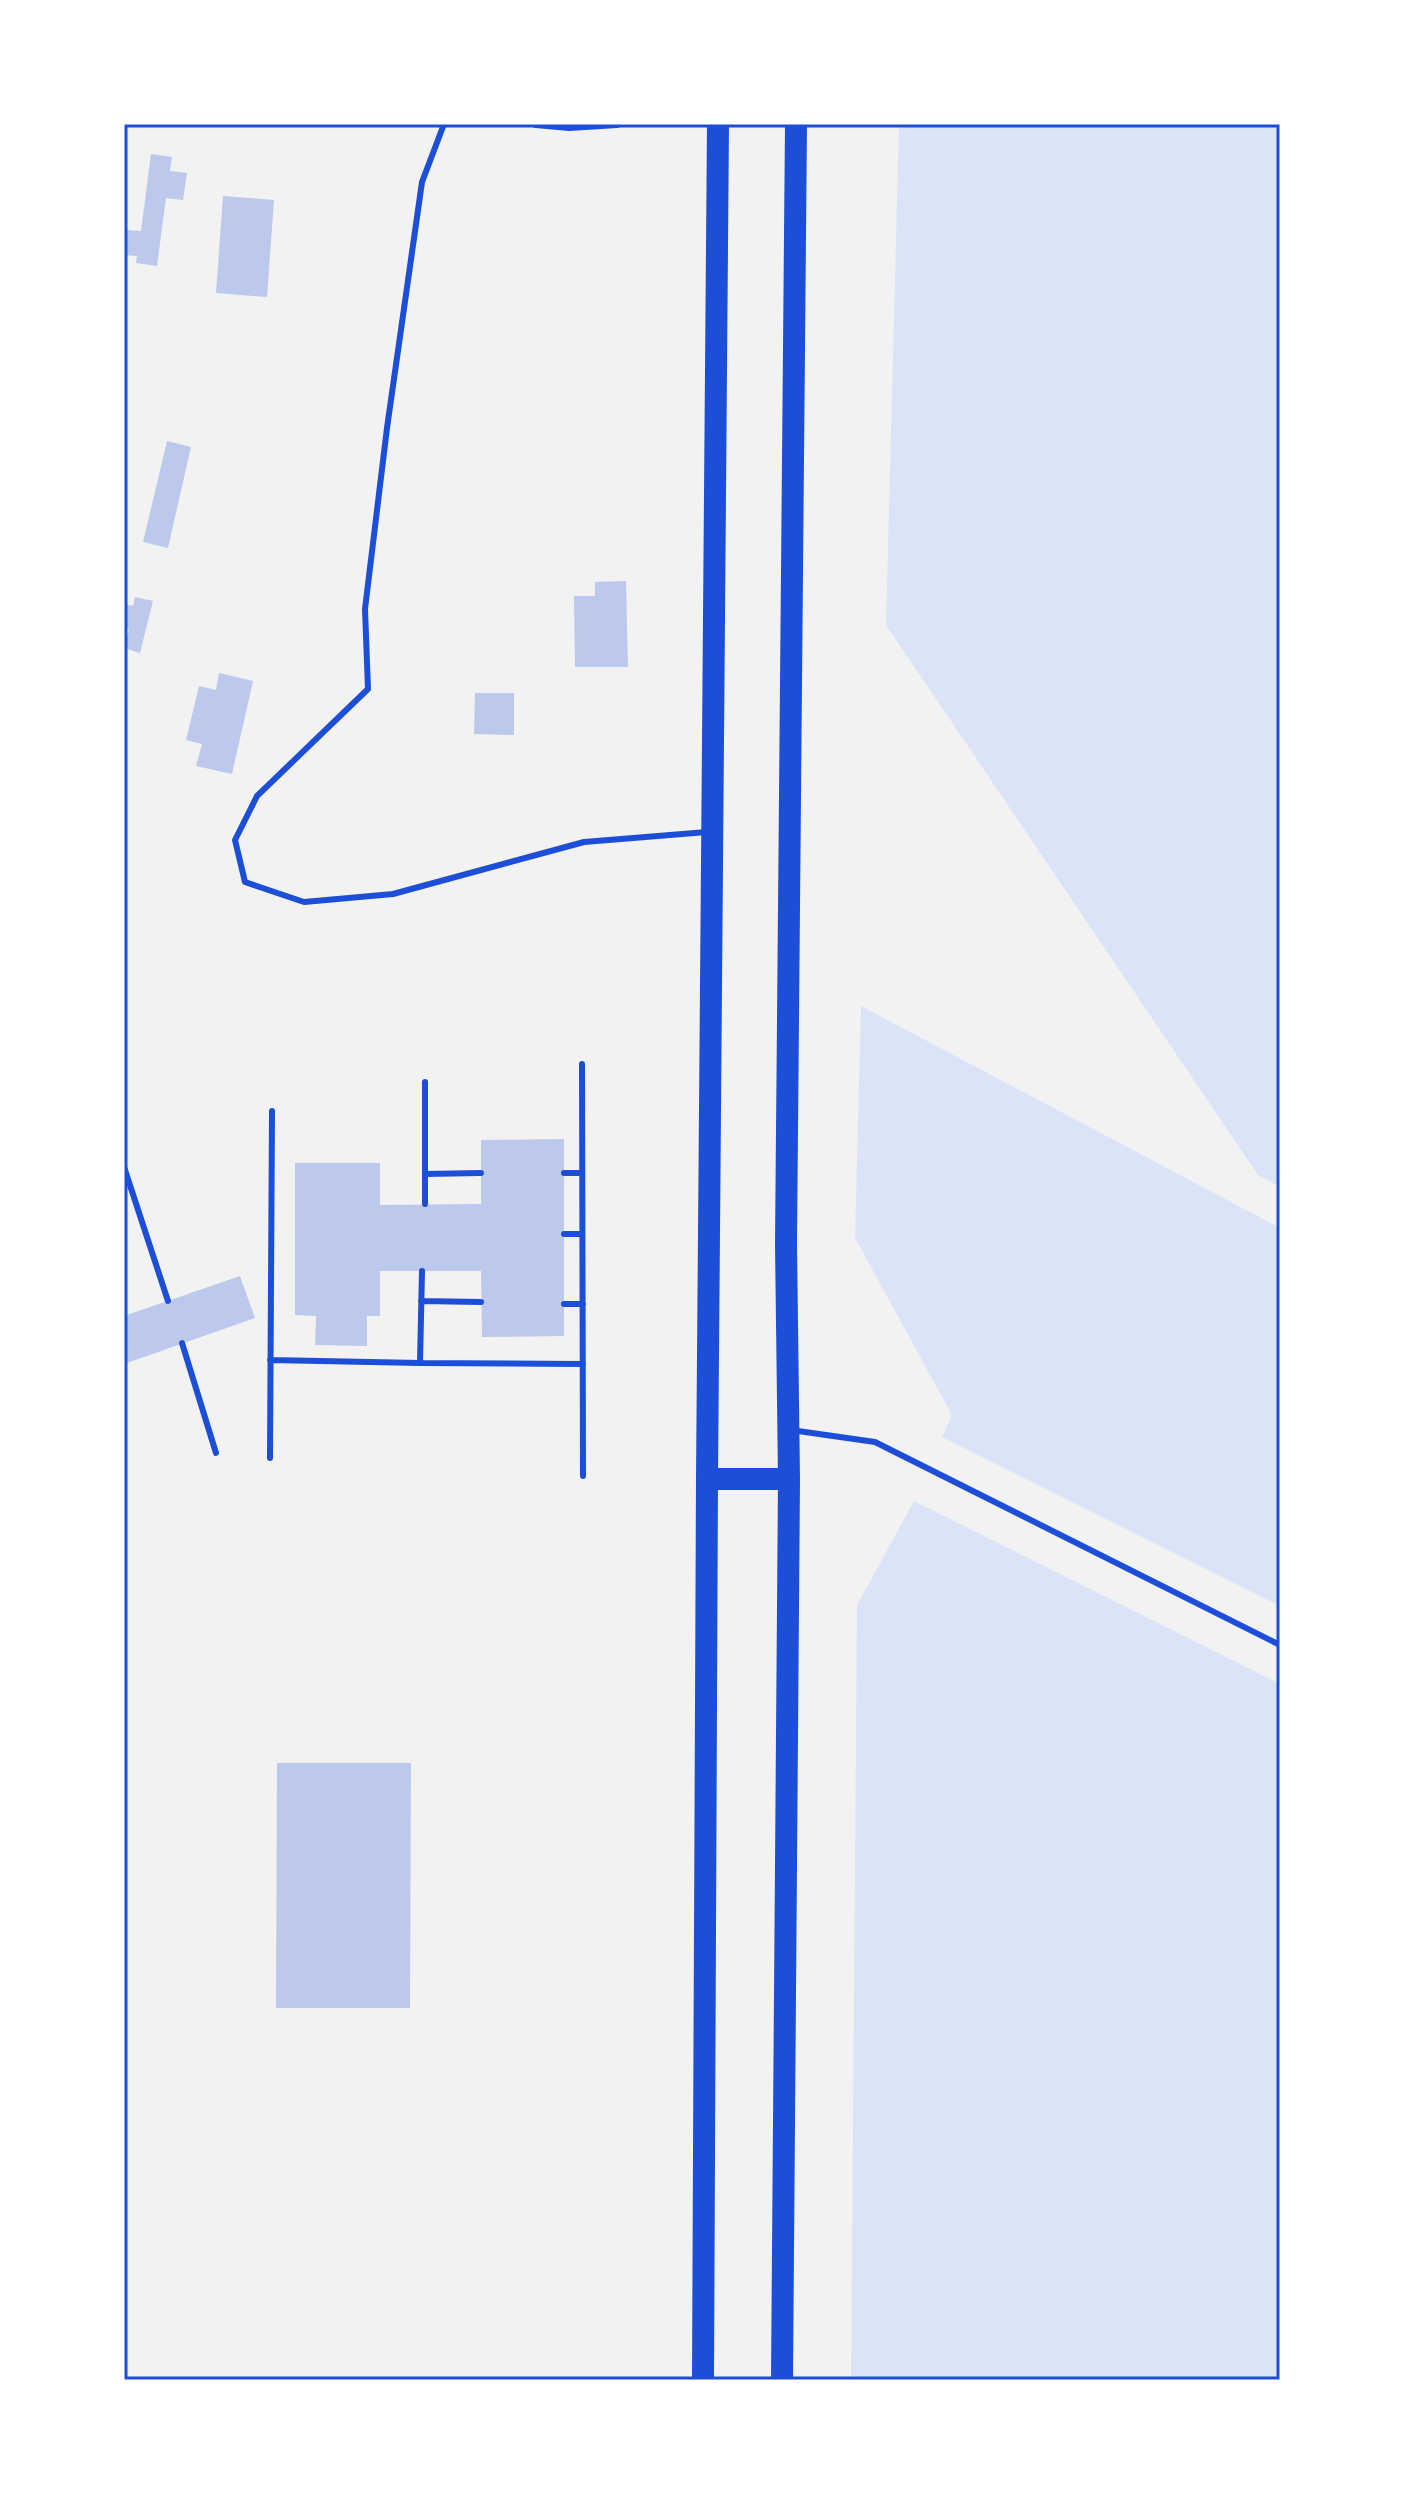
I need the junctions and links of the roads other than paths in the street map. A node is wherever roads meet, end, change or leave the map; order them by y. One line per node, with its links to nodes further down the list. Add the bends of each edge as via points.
1 (444, 124): 6 (lane, via 422,182 387,428 365,609 368,689 257,796 235,840 245,882 304,902 393,894 584,842)
2 (536, 124): 3 (street)
3 (617, 124)
4 (718, 124): 6 (highway)
5 (796, 124): 28 (highway)
6 (711, 831): 32 (highway)
7 (582, 1064): 13 (lane)
8 (425, 1082): 14 (lane)
9 (272, 1111): 25 (lane)
10 (124, 1167): 19 (lane)
11 (481, 1173): 14 (lane)
12 (564, 1173): 13 (lane)
13 (582, 1173): 17 (lane)
14 (425, 1174): 15 (lane)
15 (425, 1204)
16 (564, 1234): 17 (lane)
17 (582, 1234): 23 (lane)
18 (422, 1271): 20 (lane)
19 (168, 1301)
20 (421, 1301): 21 (lane); 26 (lane)
21 (481, 1302)
22 (564, 1304): 23 (lane)
23 (583, 1304): 27 (lane)
24 (182, 1343): 29 (lane)
25 (270, 1360): 26 (lane); 30 (lane)
26 (420, 1363): 27 (lane)
27 (583, 1364): 31 (lane)
28 (788, 1429): 33 (highway); 34 (lane, via 875,1442)
29 (216, 1453)
30 (270, 1458)
31 (583, 1476)
32 (707, 1479): 33 (highway); 35 (highway)
33 (789, 1479): 36 (highway)
34 (1280, 1645)
35 (703, 2380)
36 (782, 2380)

